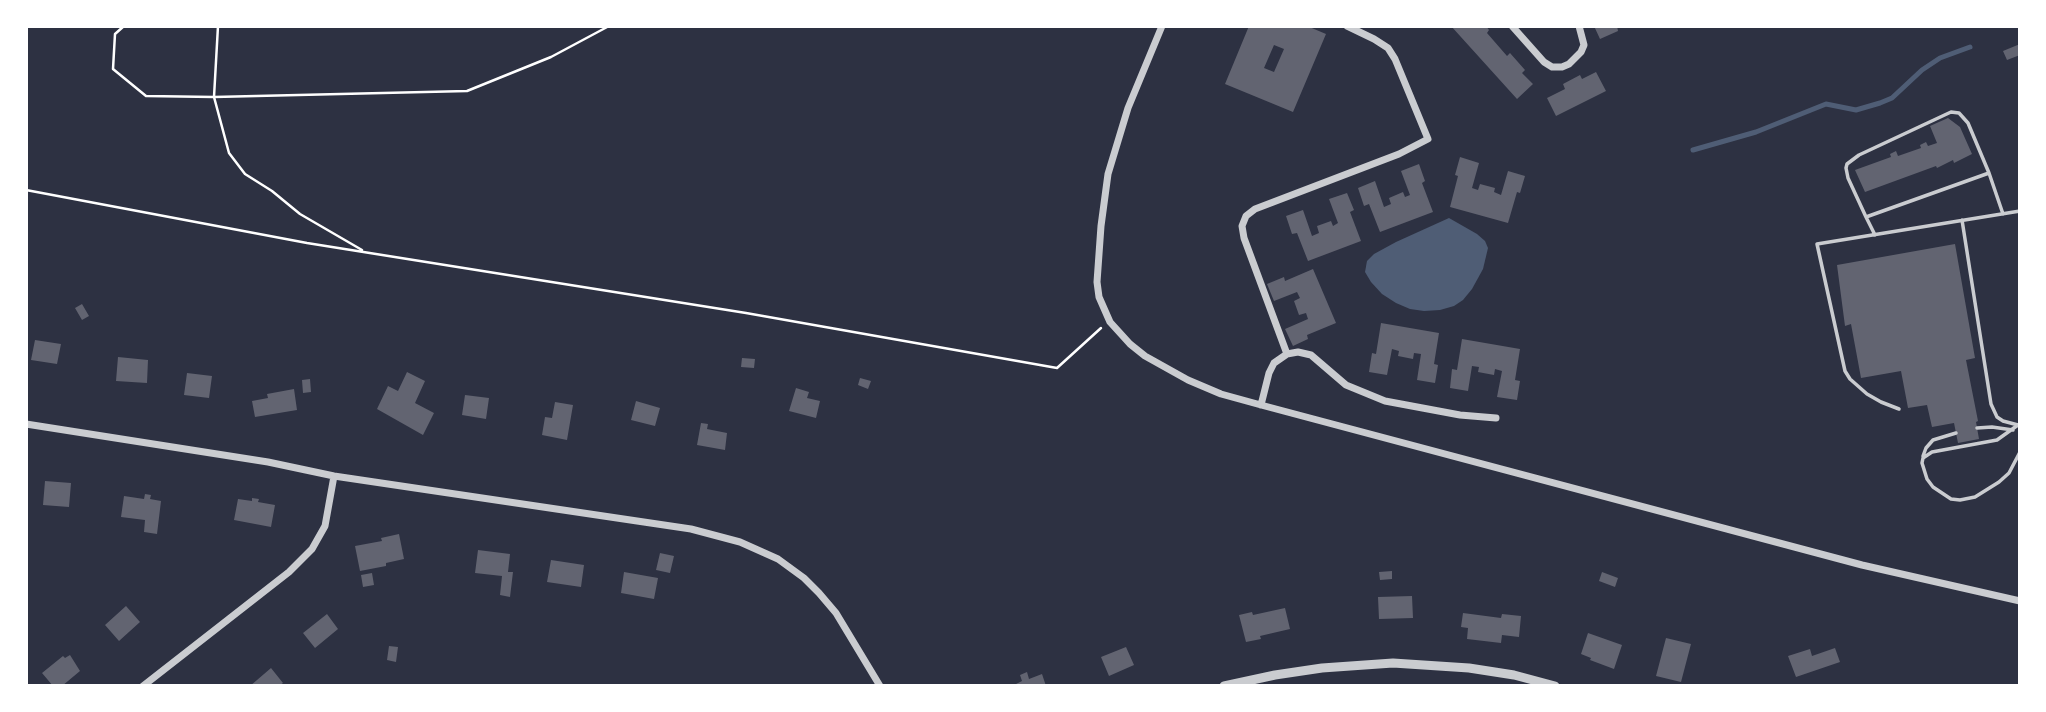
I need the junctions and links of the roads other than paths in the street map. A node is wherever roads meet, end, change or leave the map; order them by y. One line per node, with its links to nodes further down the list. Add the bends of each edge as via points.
1 (1162, 26): 12 (street, via 1128,108 1108,174 1099,297 1130,344 1163,367 1221,394)
2 (1347, 26): 11 (street, via 1388,48 1428,139 1246,216 1244,239)
3 (1512, 26): 4 (street, via 1552,67 1569,64 1581,52 1584,44)
4 (1578, 26)
5 (1989, 173): 7 (lane); 8 (lane); 8 (lane, via 1968,123 1959,113 1951,112 1847,164 1846,172)
6 (2020, 211): 7 (lane)
7 (2003, 214): 9 (lane)
8 (1866, 217): 10 (lane)
9 (1962, 220): 10 (lane); 16 (lane, via 1991,404 1997,417)
10 (1875, 235): 13 (lane, via 1817,244 1845,371 1867,394)
11 (1287, 354): 12 (street, via 1274,363); 14 (street, via 1311,355 1346,385 1385,401)
12 (1261, 405): 23 (street, via 1862,565)
13 (1899, 409)
14 (1496, 418)
15 (26, 424): 22 (street)
16 (2019, 425): 18 (lane)
17 (1977, 428): 18 (lane)
18 (2013, 430): 21 (lane, via 1997,440 1932,452)
19 (1956, 433): 21 (lane, via 1931,442)
20 (2020, 452): 21 (lane, via 1999,482 1975,497 1960,500 1933,488 1923,470)
21 (1923, 458)
22 (334, 476): 24 (street, via 325,526 312,549); 25 (street, via 691,529 740,542 778,559 820,593)
23 (2020, 601)
24 (143, 686)
25 (880, 686)
26 (1224, 686): 27 (street, via 1322,668 1392,663 1469,668)
27 (1555, 686)

